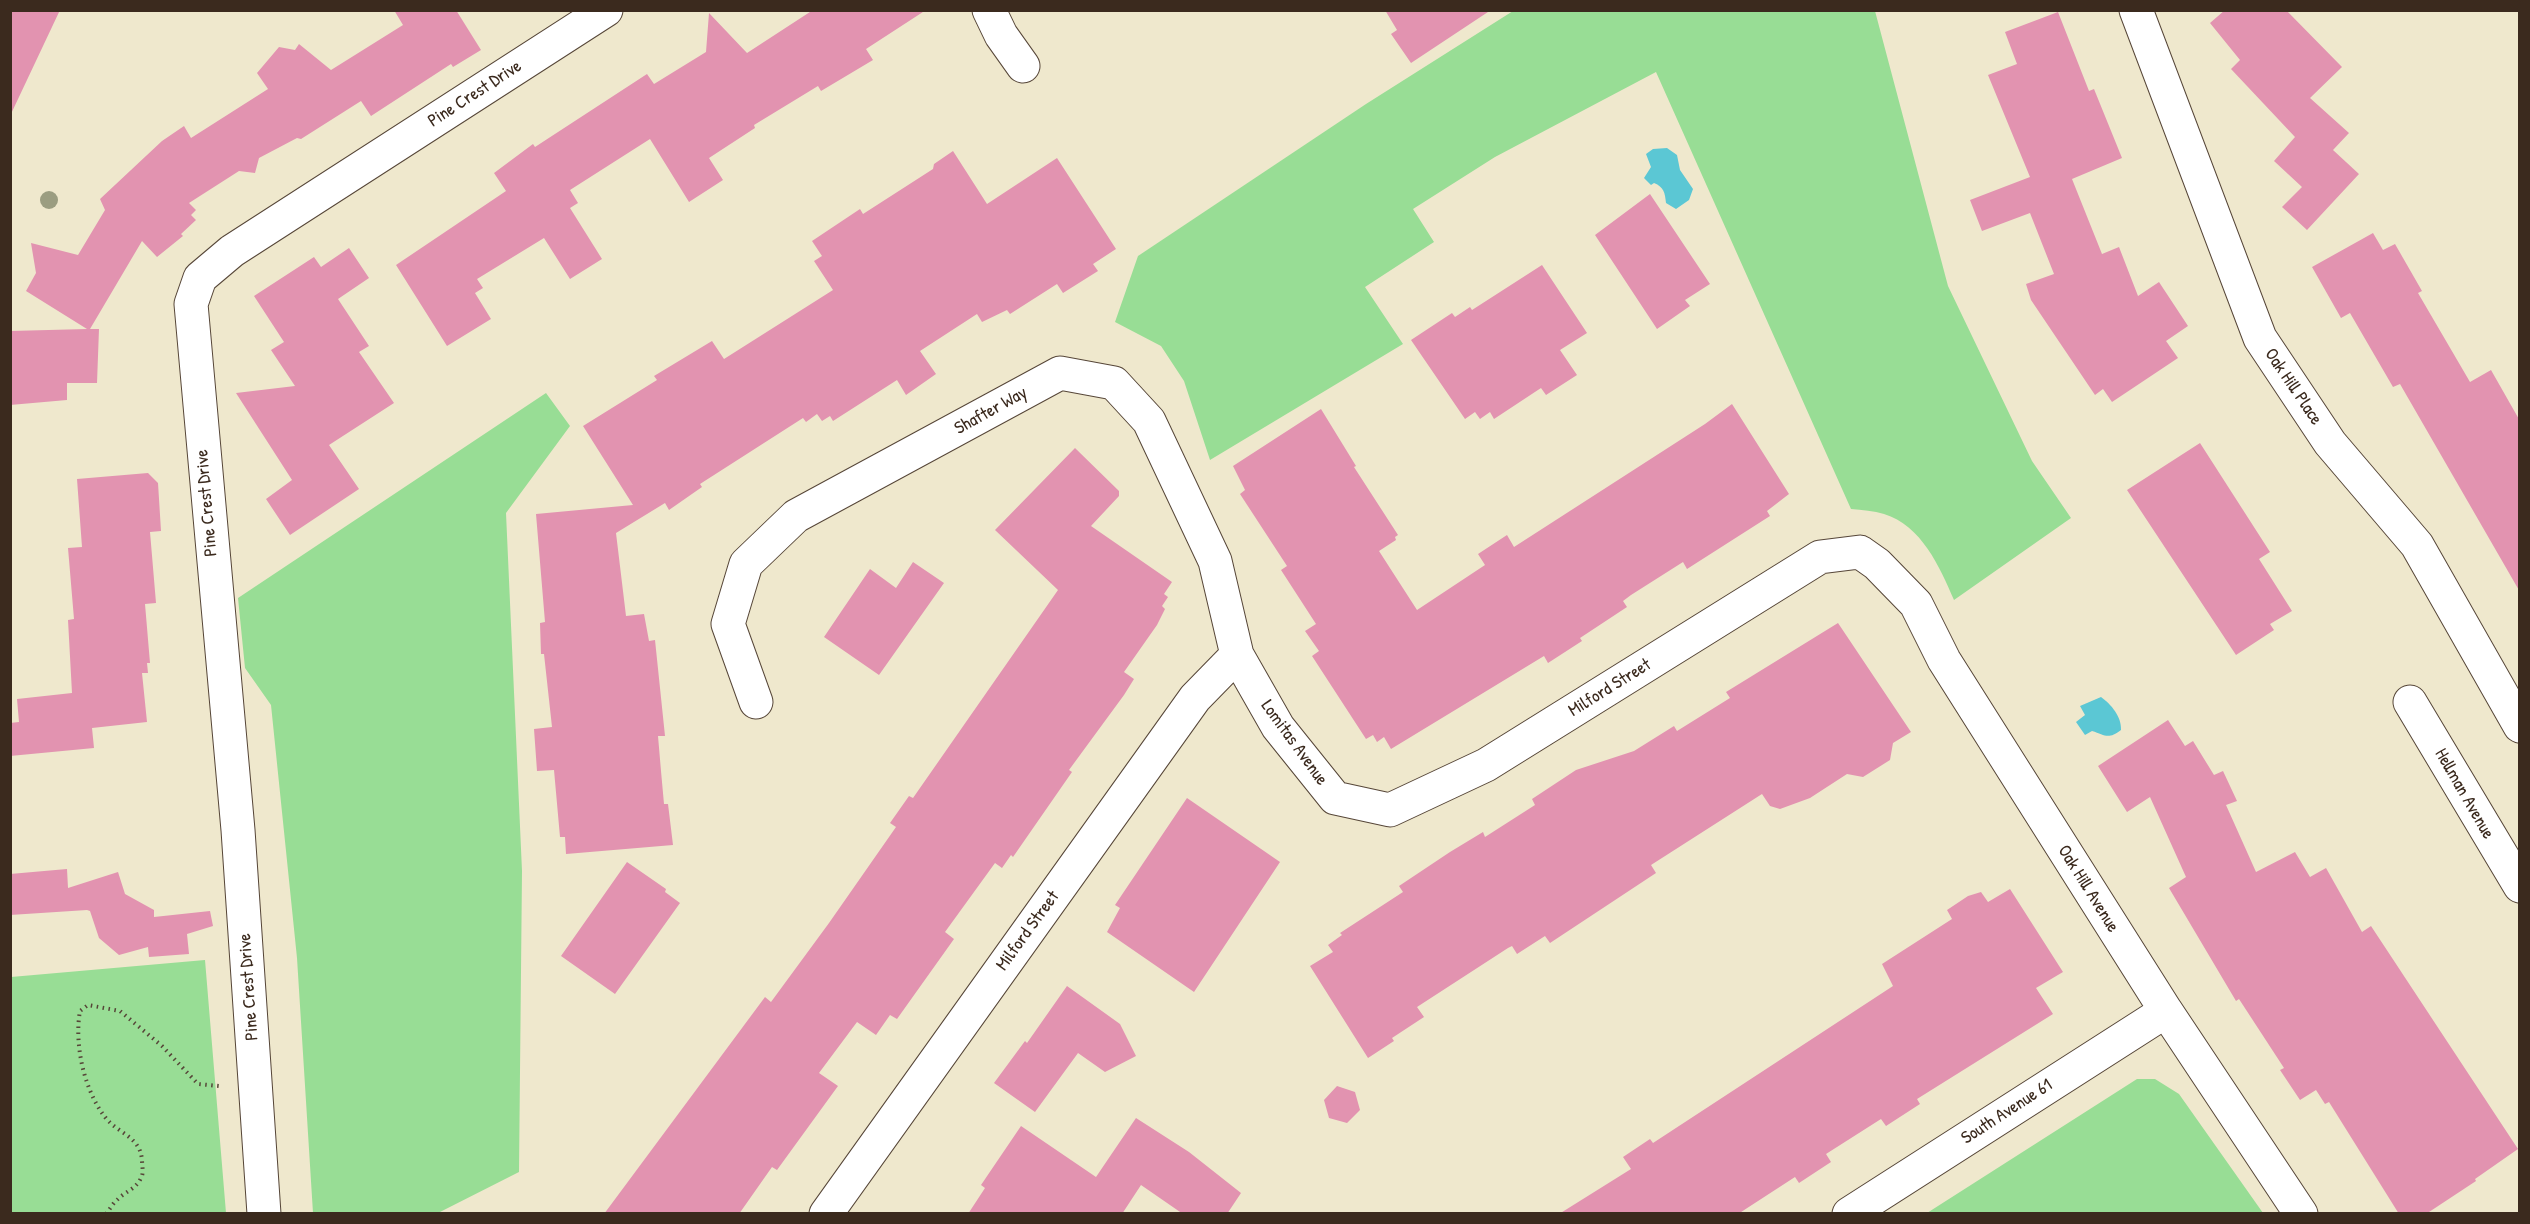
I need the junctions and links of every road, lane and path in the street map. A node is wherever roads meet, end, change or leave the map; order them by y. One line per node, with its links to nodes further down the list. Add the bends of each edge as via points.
1 (606, 10): 13 (street, Pine Crest Drive, via 231,251 200,278 191,304 238,830)
2 (989, 10): 4 (street, via 1000,35)
3 (2136, 10): 9 (street, Oak Hill Place, via 2260,338 2330,443 2417,545)
4 (1023, 66)
5 (1877, 564): 10 (street, Milford Street, via 1860,552 1820,558 1486,765 1390,810); 12 (street, Oak Hill Avenue, via 1916,604 1944,660)
6 (1237, 656): 7 (street, Shafter Way, via 1215,561 1149,422 1114,383 1060,373 796,516 746,564 728,624); 10 (street, Lomitas Avenue, via 1278,727); 16 (street, Milford Street, via 1195,698)
7 (756, 702)
8 (2410, 702): 11 (street, Hellman Avenue)
9 (2520, 726)
10 (1335, 798)
11 (2520, 886)
12 (2166, 1011): 17 (street, South Avenue 61); 18 (street, Oak Hill Avenue)
13 (255, 1084): 14 (path, via 198,1084 162,1046 120,1011 88,1005 80,1011 76,1028 86,1078 95,1100 105,1118 134,1139 141,1149 140,1181); 15 (street, Pine Crest Drive)
14 (106, 1214)
15 (264, 1214)
16 (826, 1214)
17 (1849, 1214)
18 (2301, 1214)

